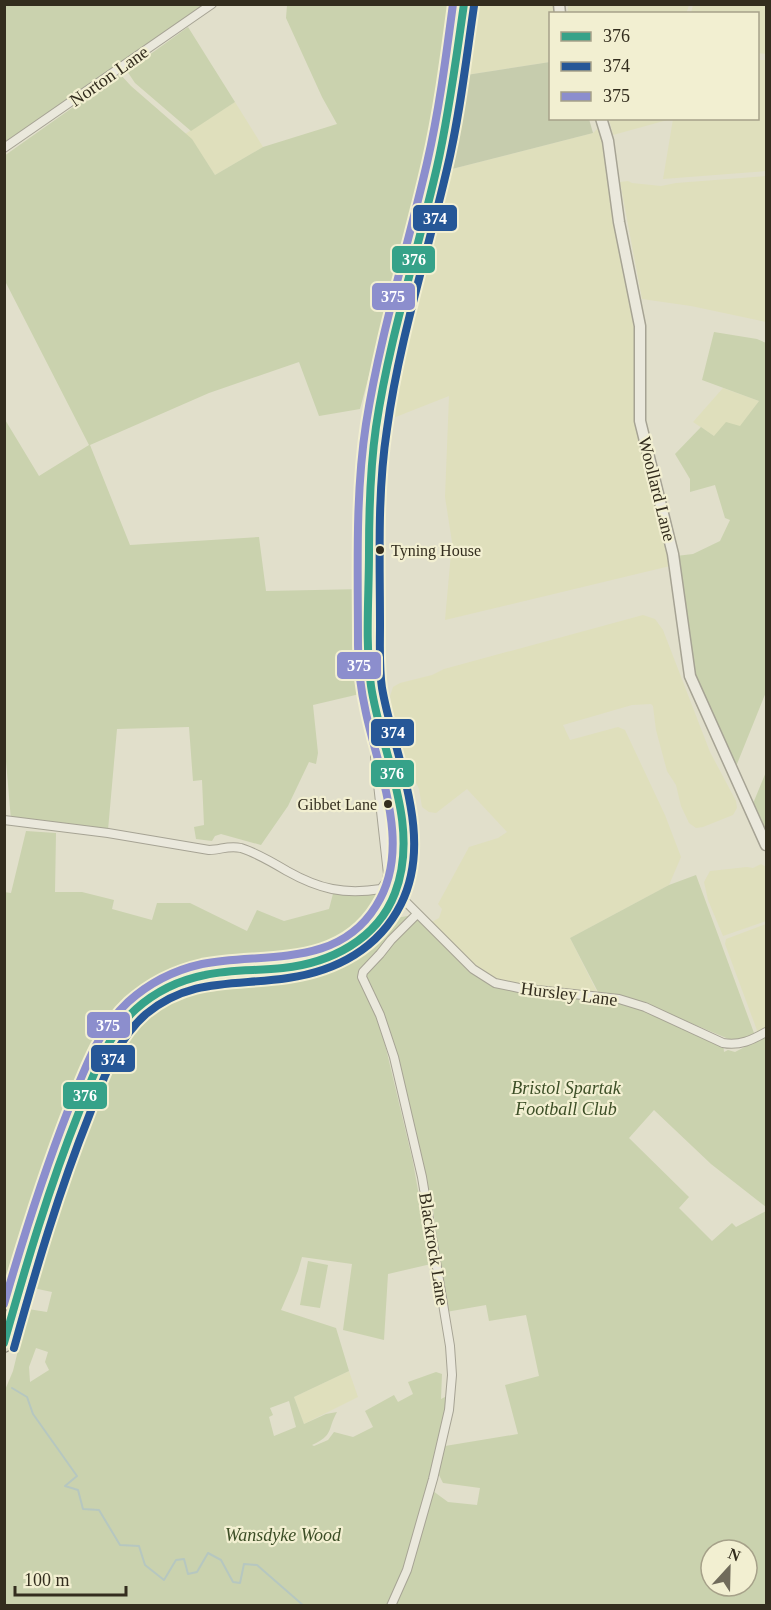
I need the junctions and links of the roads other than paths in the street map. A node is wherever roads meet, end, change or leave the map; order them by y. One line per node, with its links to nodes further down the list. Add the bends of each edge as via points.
1 (212, 4): 4 (street, Norton Lane)
2 (464, 4): 5 (highway, via 438,163 375,429 369,515 368,646 371,693)
3 (602, 120): 7 (street, Woollard Lane, via 640,326 640,421 673,554 690,676)
4 (4, 148)
5 (384, 747): 6 (street, via 375,757 388,874 381,889 323,888 240,848 209,850); 8 (highway, via 403,832 402,867)
6 (4, 820)
7 (766, 845)
8 (394, 896): 9 (street, Hursley Lane); 11 (highway, via 373,929 338,954 288,968 196,976 158,993 127,1019 108,1047 69,1138 40,1220)
9 (417, 914): 10 (street, Hursley Lane, via 472,969 495,983 619,999 732,1045); 12 (street, Blackrock Lane, via 362,977 394,1057 422,1177 452,1375 449,1410 433,1479 407,1570)
10 (766, 1032)
11 (4, 1345)
12 (391, 1605)

